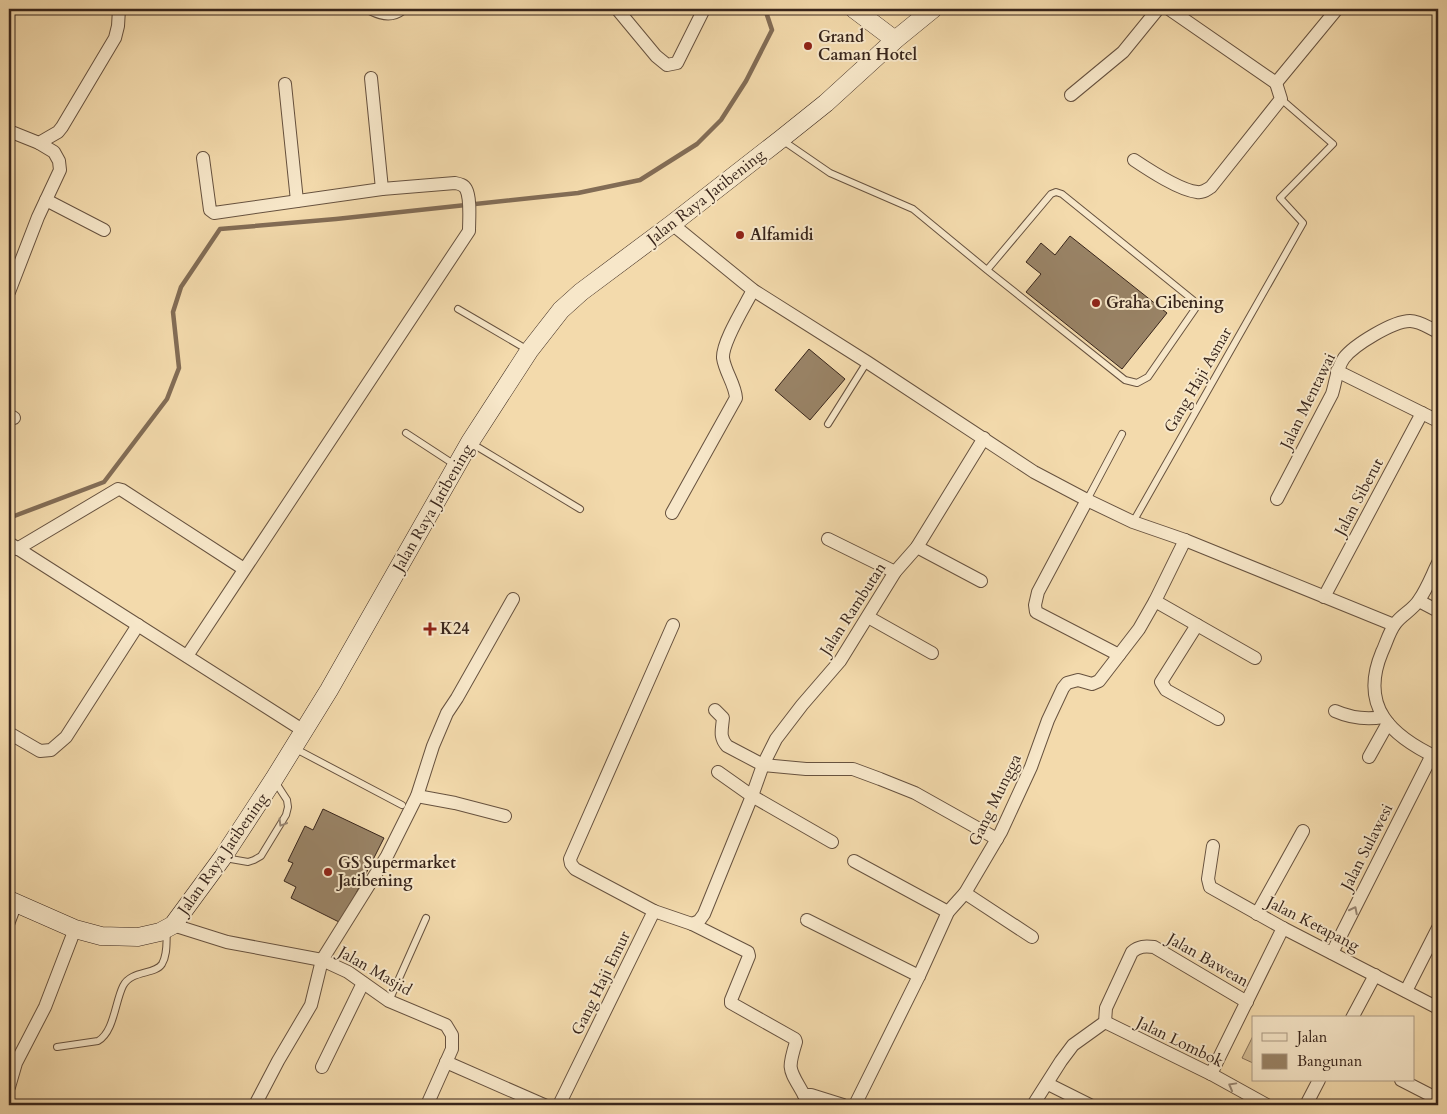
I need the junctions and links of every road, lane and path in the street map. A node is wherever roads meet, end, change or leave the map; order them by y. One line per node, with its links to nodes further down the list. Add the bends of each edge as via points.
1 (119, 9): 19 (street, via 115,38 89,84 62,128)
2 (372, 9): 3 (street, via 385,14)
3 (401, 9)
4 (617, 9): 5 (street, via 656,56 667,64 677,62)
5 (704, 9)
6 (854, 9): 11 (main road)
7 (933, 9): 11 (main road, Jalan Raya Jatibening)
8 (1158, 9): 15 (street, via 1124,52)
9 (1169, 9): 13 (street)
10 (1337, 9): 13 (street)
11 (895, 40): 18 (main road, Jalan Raya Jatibening)
12 (371, 78): 22 (street)
13 (1276, 83): 16 (street)
14 (285, 84): 24 (street)
15 (1070, 95)
16 (1282, 99): 21 (street, via 1204,192 1184,189); 47 (lane, Gang Haji Asmar, via 1332,144 1280,198 1304,223)
17 (9, 131): 19 (street)
18 (781, 139): 25 (main road, Jalan Raya Jatibening); 27 (lane, via 830,172 913,209)
19 (39, 143): 23 (street, via 54,152 60,170)
20 (202, 158): 24 (street, via 210,210 214,213)
21 (1134, 160)
22 (382, 189): 24 (street); 53 (street, via 463,185 467,190 469,231)
23 (46, 200): 26 (street); 29 (street)
24 (297, 202)
25 (672, 224): 28 (street); 32 (main road, Jalan Raya Jatibening, via 581,292 561,310)
26 (104, 230)
27 (987, 270): 27 (lane, via 1050,194 1056,192 1194,300 1195,309 1148,377 1142,382 1132,382 1125,380)
28 (753, 290): 33 (street); 46 (street, via 723,348 723,360 736,398)
29 (9, 292)
30 (458, 309): 32 (lane)
31 (1438, 332): 34 (street, Jalan Mentawai, via 1419,322 1408,321 1356,346)
32 (529, 351): 41 (main road, Jalan Raya Jatibening)
33 (867, 362): 37 (lane); 40 (street)
34 (1337, 371): 35 (street); 43 (street, Jalan Mentawai, via 1332,394)
35 (1422, 413): 36 (street); 56 (street, Jalan Siberut)
36 (1438, 421)
37 (828, 424)
38 (406, 433): 42 (lane)
39 (1122, 434): 44 (lane)
40 (984, 438): 44 (street, via 1034,472); 51 (street, Jalan Rambutan)
41 (470, 442): 42 (main road, Jalan Raya Jatibening); 45 (lane)
42 (456, 465): 74 (main road, Jalan Raya Jatibening)
43 (1277, 499)
44 (1087, 500): 47 (street); 67 (street, via 1038,592 1036,612)
45 (580, 509)
46 (672, 513)
47 (1133, 522): 49 (street)
48 (828, 538): 54 (street)
49 (1185, 540): 56 (street); 58 (street, Gang Mungga)
50 (13, 546): 53 (street, via 118,489); 62 (street)
51 (917, 546): 54 (street, Jalan Rambutan); 55 (street)
52 (1438, 563): 59 (street)
53 (244, 568): 68 (street)
54 (896, 572): 61 (street, Jalan Rambutan)
55 (981, 580)
56 (1324, 597): 65 (street)
57 (513, 599): 82 (street, via 447,713)
58 (1155, 601): 64 (street); 67 (street, Gang Mungga)
59 (1419, 601): 60 (street); 65 (street)
60 (1438, 611)
61 (868, 617): 66 (street); 79 (street, Jalan Rambutan, via 840,661 776,740)
62 (138, 625): 68 (street); 75 (street, via 66,737 51,750 40,752)
63 (673, 625): 94 (street, via 570,859 575,869)
64 (1197, 625): 69 (street); 72 (street, via 1161,682 1166,690)
65 (1394, 625): 73 (street, via 1374,679 1374,690)
66 (932, 653)
67 (1119, 655): 87 (street, Gang Mungga, via 1096,683 1078,680 1067,683 1063,688)
68 (186, 656): 74 (street)
69 (1255, 658)
70 (715, 710): 79 (street, via 723,718 722,741)
71 (1335, 711): 73 (street, via 1352,717)
72 (1218, 719)
73 (1386, 720): 77 (street); 78 (street, via 1394,731)
74 (304, 731): 76 (main road, Jalan Raya Jatibening)
75 (9, 733)
76 (293, 747): 81 (main road, Jalan Raya Jatibening); 84 (lane)
77 (1368, 757)
78 (1435, 757): 106 (street, Jalan Sulawesi, one-way to 78)
79 (763, 766): 83 (street, Jalan Rambutan); 87 (street, via 853,769 915,793)
80 (718, 772): 83 (street)
81 (274, 779): 90 (main road, Jalan Raya Jatibening); 90 (lane, one-way to 90, via 288,807 261,856 248,862)
82 (417, 796): 85 (street); 107 (street, via 386,856)
83 (752, 796): 88 (street); 99 (street, Jalan Rambutan, via 704,914)
84 (402, 805)
85 (506, 816)
86 (1303, 831): 96 (street)
87 (997, 839): 92 (street, Gang Mungga)
88 (832, 842)
89 (1213, 846): 96 (street, Jalan Ketapang, via 1208,879 1210,887)
90 (224, 857): 100 (main road, Jalan Raya Jatibening)
91 (854, 861): 95 (street)
92 (965, 893): 95 (street, Gang Mungga); 105 (street)
93 (14, 902): 103 (main road, Jalan Raya Jatibening); 104 (lane)
94 (654, 910): 99 (street); 132 (street, Gang Haji Emur)
95 (948, 912): 109 (street, Gang Mungga)
96 (1257, 914): 101 (street, Jalan Ketapang)
97 (426, 918): 112 (lane)
98 (807, 920): 109 (street)
99 (692, 924): 127 (street, via 748,952 732,1003 795,1039 789,1063)
100 (170, 927): 103 (main road, Jalan Raya Jatibening, via 138,937 100,936); 107 (street, Jalan Masjid, via 227,942); 117 (lane, via 162,964 124,983 106,1034 98,1041)
101 (1283, 928): 106 (street, Jalan Ketapang); 113 (street)
102 (1438, 928): 111 (street)
103 (74, 929): 118 (street, via 45,1007)
104 (9, 930)
105 (1032, 937)
106 (1332, 953): 108 (street, Jalan Ketapang)
107 (322, 960): 110 (street, Jalan Masjid); 129 (street, via 311,1005)
108 (1375, 975): 111 (street, Jalan Ketapang); 115 (street)
109 (919, 976): 134 (street, Gang Mungga)
110 (363, 983): 112 (street, Jalan Masjid); 120 (street)
111 (1406, 991): 114 (street, Jalan Ketapang)
112 (389, 1001): 119 (street, Jalan Masjid, via 446,1026 452,1035 452,1049)
113 (1247, 1002): 116 (street, Jalan Bawean, via 1162,951 1141,946 1132,952 1106,1008); 121 (street)
114 (1438, 1008)
115 (1353, 1016)
116 (1105, 1022): 121 (street, Jalan Lombok); 124 (street, via 1073,1045)
117 (57, 1047)
118 (12, 1060): 125 (street)
119 (446, 1062): 130 (street, Jalan Masjid); 131 (street)
120 (322, 1067)
121 (1210, 1074): 128 (street, Jalan Lombok, one-way to 121)
122 (1318, 1082): 138 (street)
123 (1405, 1082): 126 (street)
124 (1048, 1084): 135 (street); 136 (street)
125 (9, 1087)
126 (1438, 1099)
127 (800, 1100): 133 (street, via 811,1095)
128 (1252, 1102): 137 (street, Jalan Lombok)
129 (255, 1105)
130 (427, 1105)
131 (544, 1105)
132 (559, 1105)
133 (843, 1105)
134 (855, 1105)
135 (1033, 1105)
136 (1090, 1105)
137 (1267, 1105)
138 (1306, 1105)

